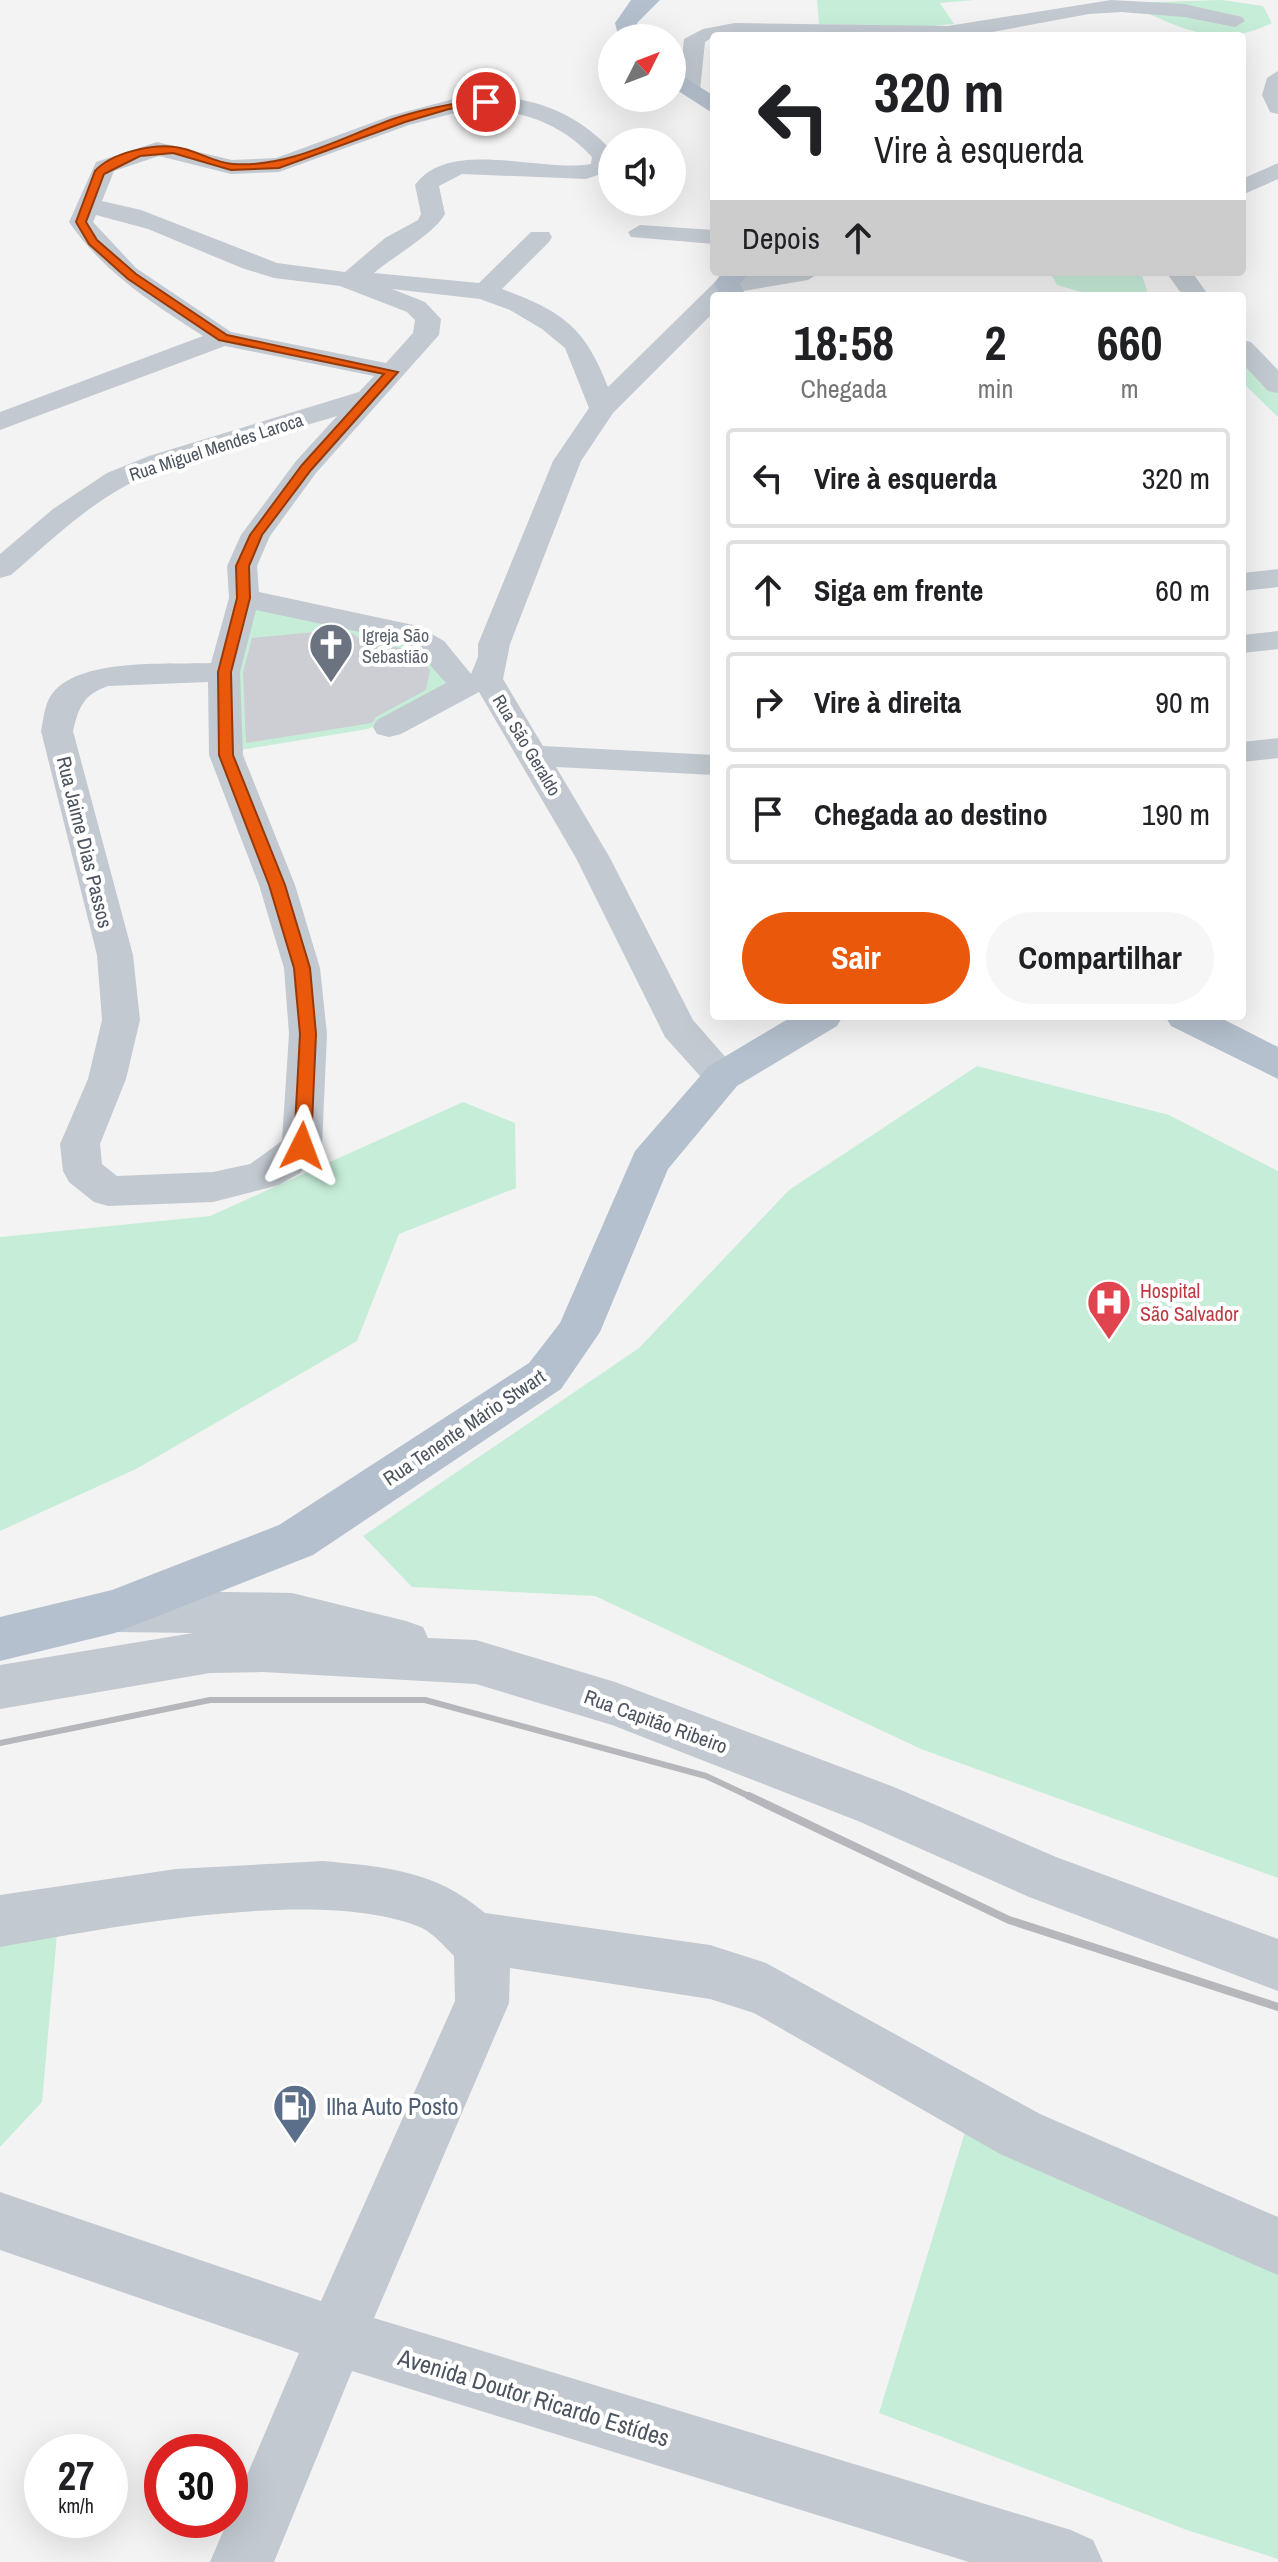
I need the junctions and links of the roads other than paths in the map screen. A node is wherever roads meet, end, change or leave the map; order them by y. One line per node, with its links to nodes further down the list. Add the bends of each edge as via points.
1 (649, 0): 4 (main road)
2 (1156, 9): 3 (street); 8 (street, via 1090,7 984,30); 9 (street)
3 (1235, 21)
4 (626, 24)
5 (710, 32): 10 (street, via 695,39)
6 (711, 32): 7 (street)
7 (891, 32)
8 (944, 32)
9 (1205, 32)
10 (686, 67)
11 (1278, 78): 14 (street, via 1273,95)
12 (686, 87): 13 (main road)
13 (710, 104)
14 (1278, 107)
15 (1246, 161): 16 (street)
16 (1277, 171): 17 (street)
17 (1246, 186)
18 (85, 206): 23 (street, via 121,211 273,270); 23 (street, via 104,167 138,153 174,150 231,167 279,165 401,120 469,102 503,102 545,113 583,133 604,156 602,168 586,172 447,170 427,185 433,214 428,224 394,243); 27 (street, via 81,222 93,242 132,276)
19 (640, 232): 21 (street)
20 (540, 237): 25 (street)
21 (710, 237)
22 (788, 276): 24 (street)
23 (349, 281): 25 (street, via 435,282); 29 (street, via 416,307 428,319 426,335)
24 (725, 289)
25 (486, 291): 32 (street, via 539,315 573,339)
26 (710, 304): 32 (street, Rua São Geraldo)
27 (223, 338): 29 (street); 33 (street)
28 (1246, 352): 30 (street)
29 (392, 372): 31 (street)
30 (1278, 385)
31 (365, 399): 34 (street, Rua Miguel Mendes Laroca, via 117,479 63,515); 37 (street, via 256,535 242,566)
32 (603, 408): 41 (street, Rua São Geraldo, via 567,461 494,644 494,657)
33 (0, 422)
34 (0, 569)
35 (1278, 578): 36 (street)
36 (1246, 582)
37 (244, 598): 40 (street); 41 (street, via 421,639)
38 (1278, 640): 39 (street)
39 (1246, 644)
40 (224, 672): 40 (street, Rua Jaime Dias Passos, via 104,677 84,684 64,701 57,731 115,955 121,1020 107,1079 80,1144 83,1171 108,1191 207,1188 266,1175 292,1160 302,1146 308,1034 302,968 277,885 226,755)
41 (476, 682): 42 (street); 45 (street, Rua São Geraldo)
42 (389, 727)
43 (1278, 748): 44 (street)
44 (1246, 752)
45 (535, 756): 46 (street); 50 (street, Rua São Geraldo, via 678,1028)
46 (710, 765)
47 (816, 1020): 50 (main road, Rua Tenente Mário Stwart)
48 (1193, 1020): 49 (main road)
49 (1278, 1065)
50 (723, 1076): 51 (main road, Rua Tenente Mário Stwart, via 650,1162 578,1332 545,1376 296,1540)
51 (115, 1611): 52 (main road, Rua Tenente Mário Stwart); 53 (street, via 292,1614)
52 (0, 1639)
53 (476, 1662): 54 (street, Rua Capitão Ribeiro, via 210,1652); 57 (street, Rua Capitão Ribeiro, via 615,1704 876,1804 1047,1879)
54 (0, 1687)
55 (0, 1921): 56 (street, via 184,1891 334,1885 408,1897 452,1915)
56 (474, 1937): 59 (street, via 710,1972 766,1990 1020,2134); 60 (street, via 485,1972 482,2003)
57 (1278, 1965)
58 (0, 2221): 60 (street, Avenida Doutor Ricardo Estídes)
59 (1278, 2246)
60 (336, 2336): 61 (street); 62 (street, Avenida Doutor Ricardo Estídes)
61 (242, 2562)
62 (1071, 2562)

